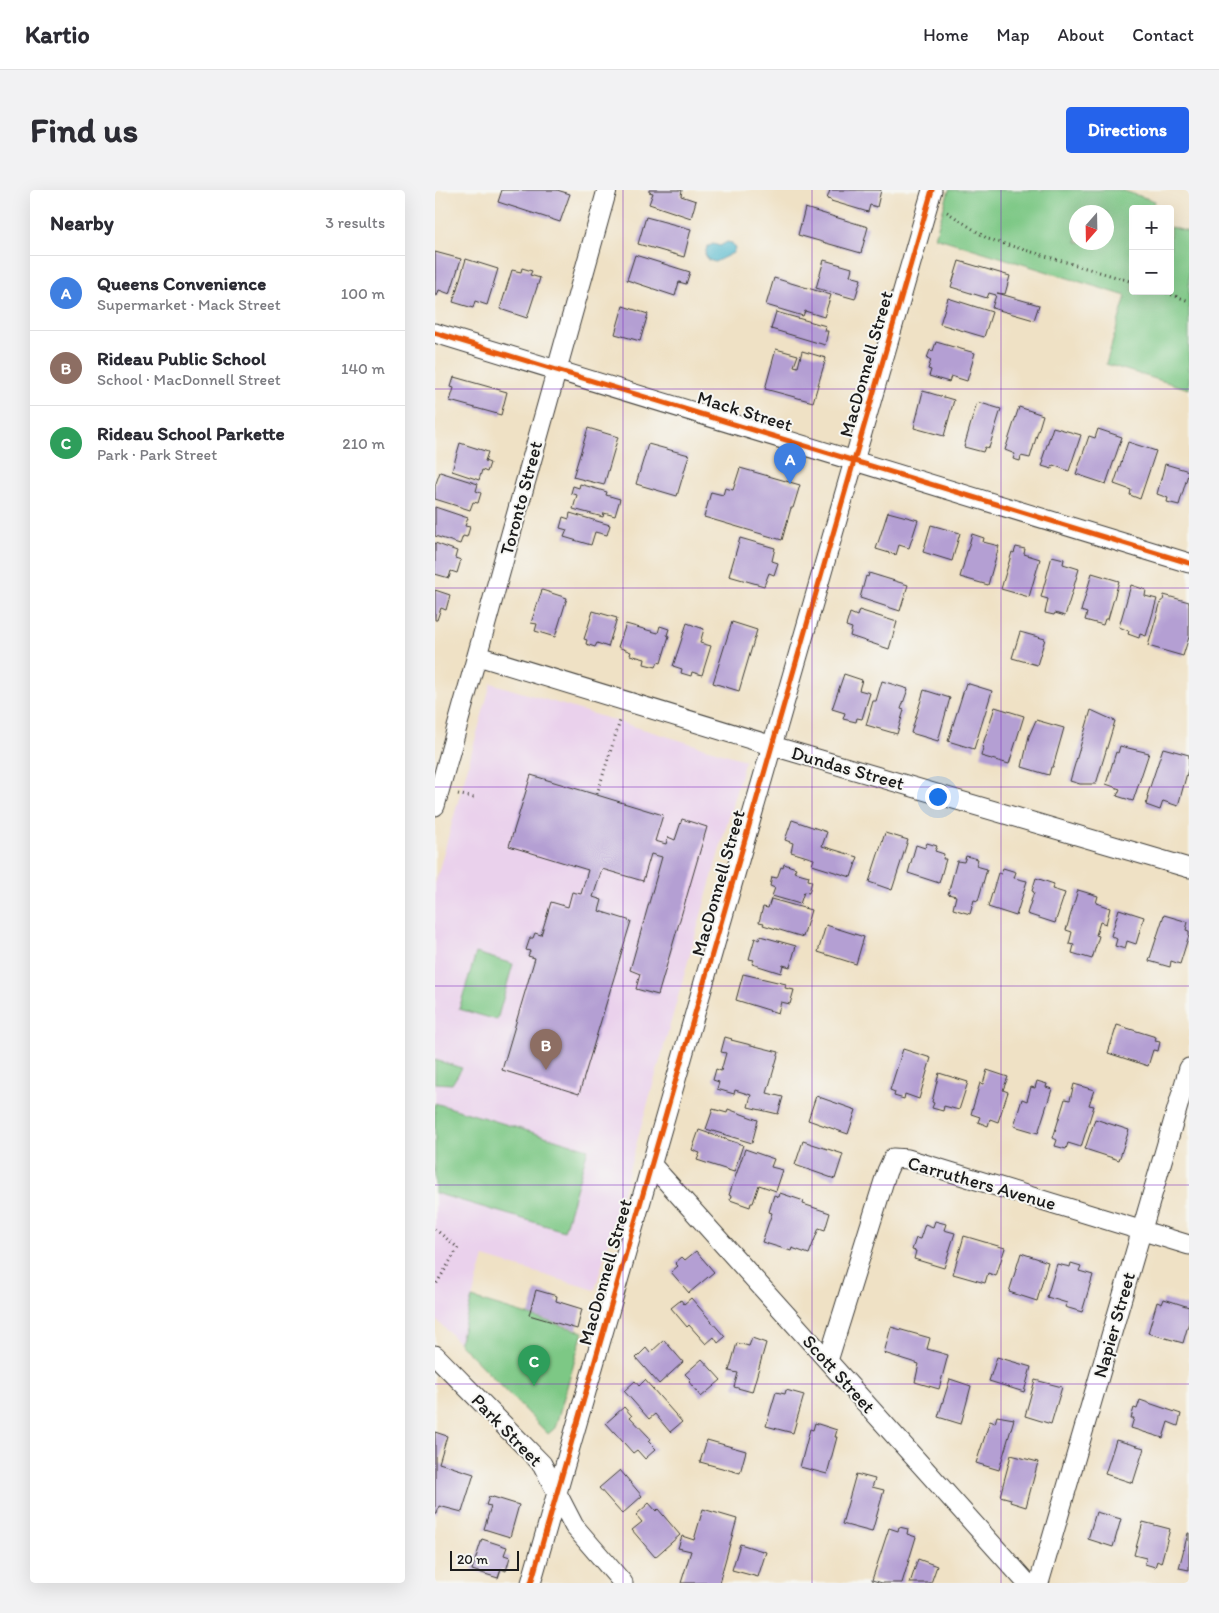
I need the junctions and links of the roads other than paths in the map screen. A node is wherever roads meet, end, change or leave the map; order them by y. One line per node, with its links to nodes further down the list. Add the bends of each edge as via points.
1 (607, 190): 4 (street, Toronto Street)
2 (932, 190): 5 (street, MacDonnell Street)
3 (435, 333): 4 (street, Mack Street)
4 (556, 370): 5 (street, Mack Street); 7 (street, Toronto Street)
5 (854, 460): 6 (street, Mack Street); 8 (street, MacDonnell Street)
6 (1189, 562)
7 (478, 656): 8 (street, Dundas Street); 9 (street, Toronto Street)
8 (773, 746): 10 (street, Dundas Street); 12 (street, MacDonnell Street)
9 (435, 806)
10 (1189, 868)
11 (1189, 1068): 13 (street, Napier Street)
12 (651, 1164): 16 (street, Scott Street); 17 (street, MacDonnell Street)
13 (1141, 1231): 14 (street, Carruthers Avenue); 16 (street, Carruthers Avenue, via 908,1159 893,1158); 21 (street, Napier Street)
14 (1189, 1245)
15 (435, 1355): 17 (street, Park Street, via 542,1464)
16 (828, 1361): 20 (street, Scott Street)
17 (557, 1492): 18 (street, MacDonnell Street); 19 (street, Park Street, via 574,1526)
18 (531, 1583)
19 (623, 1583)
20 (1027, 1583)
21 (1039, 1583)

